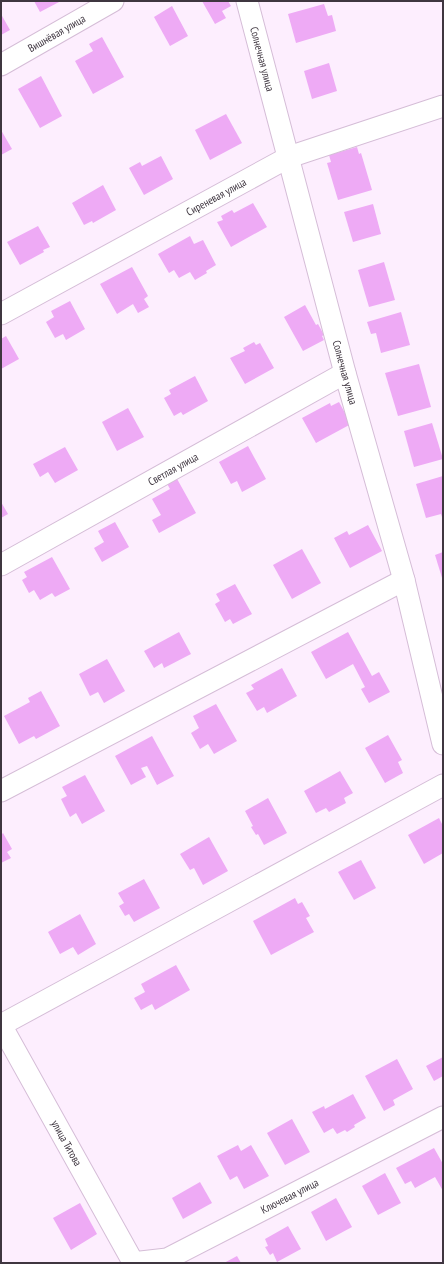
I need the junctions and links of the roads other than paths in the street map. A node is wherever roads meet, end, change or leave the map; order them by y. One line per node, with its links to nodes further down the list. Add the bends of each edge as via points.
1 (113, 1): 3 (street, Вишнёвая улица)
2 (247, 1): 5 (street, Солнечная улица)
3 (1, 65)
4 (443, 106): 5 (street, Сиреневая улица)
5 (289, 156): 6 (street, Сиреневая улица); 7 (street, Солнечная улица)
6 (1, 314)
7 (345, 373): 8 (street, Светлая улица); 9 (street, Солнечная улица)
8 (1, 565)
9 (404, 580): 10 (street, Солнечная улица); 12 (street)
10 (443, 744)
11 (443, 784): 13 (street)
12 (1, 791)
13 (1, 1025): 16 (street, улица Титова)
14 (443, 1117): 15 (street, Ключевая улица)
15 (168, 1261): 16 (street, Ключевая улица)
16 (133, 1263)

